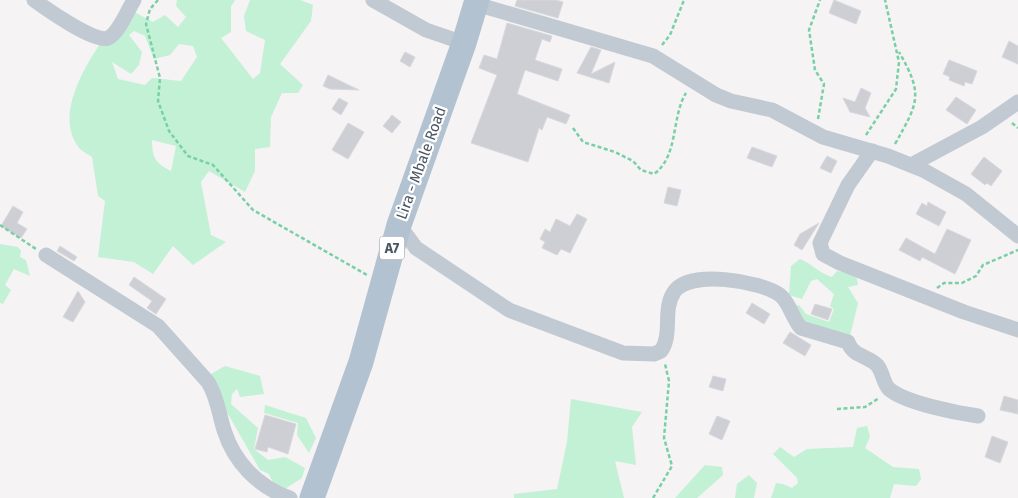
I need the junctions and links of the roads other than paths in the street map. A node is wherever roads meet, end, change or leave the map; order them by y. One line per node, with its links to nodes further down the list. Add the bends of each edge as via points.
1 (34, 0): 2 (street, via 102,40 109,38 117,29)
2 (134, 0)
3 (373, 0): 5 (street, via 426,30)
4 (477, 2): 5 (main road, Lira - Mbale Road / A7); 7 (street, via 653,56 731,101 779,113 823,136)
5 (464, 43): 9 (main road, Lira - Mbale Road / A7)
6 (1018, 102): 8 (street)
7 (865, 149): 8 (street); 12 (street, via 820,243 823,254 992,323)
8 (911, 165): 10 (street, via 966,194)
9 (399, 225): 13 (street, via 416,248 508,310 623,352 654,354 661,351 667,338 670,300 677,288 692,282 748,282 782,297 801,328 848,342 853,352 878,366 889,389 914,400); 15 (main road, Lira - Mbale Road / A7, via 361,362)
10 (1018, 236)
11 (46, 255): 14 (street, via 163,331 213,390 229,443 246,470 266,487)
12 (1018, 330)
13 (978, 416)
14 (290, 498)
15 (312, 498)

